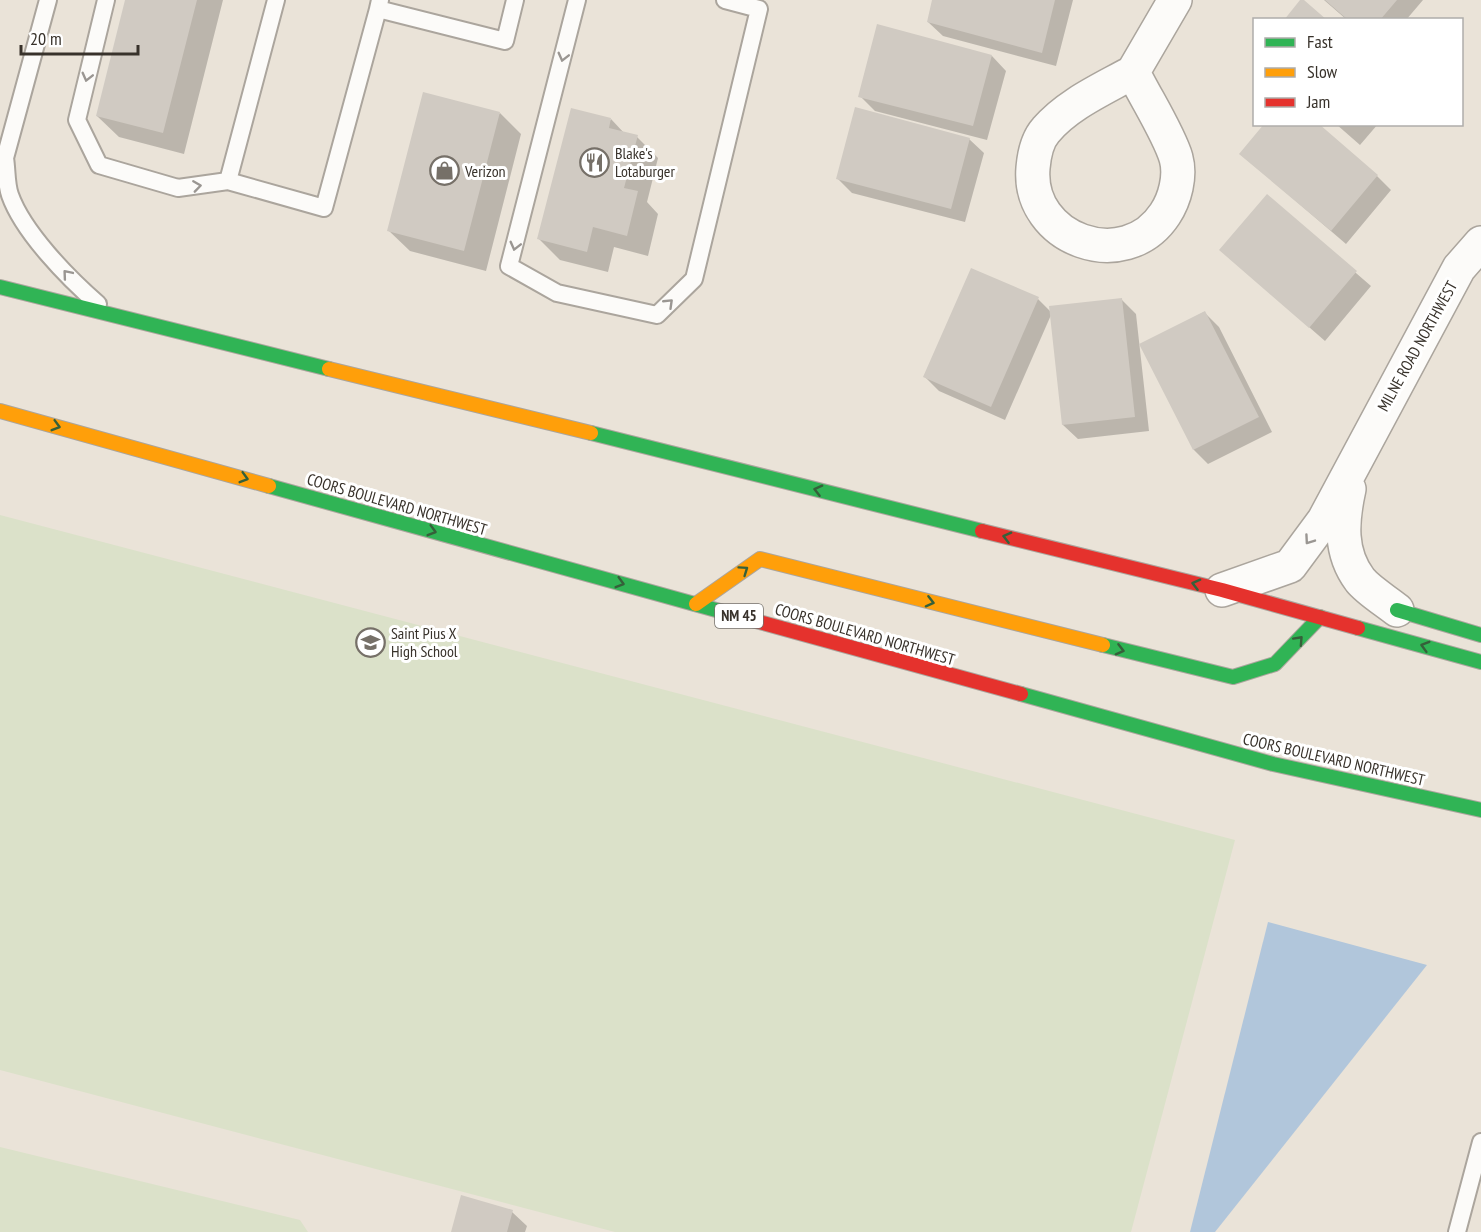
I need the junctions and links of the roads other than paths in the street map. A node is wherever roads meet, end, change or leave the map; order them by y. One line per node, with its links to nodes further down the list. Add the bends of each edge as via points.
1 (48, 0): 11 (lane)
2 (106, 0): 12 (lane, one-way to 12, via 77,120 99,165 178,188)
3 (276, 0): 12 (lane)
4 (515, 0): 8 (lane, via 505,41)
5 (577, 0): 9 (lane, one-way to 9, via 509,266 557,293 657,315 693,279)
6 (725, 0): 9 (lane)
7 (1175, 0): 10 (street)
8 (379, 4): 12 (lane, via 324,208)
9 (760, 4)
10 (1132, 72): 10 (street, via 1062,114 1044,132 1034,156 1032,181 1038,205 1053,226 1073,240 1098,247 1121,245 1142,237 1172,203 1177,181 1176,158)
11 (3, 162): 15 (lane, one-way to 11, via 76,285 17,212)
12 (228, 182)
13 (1481, 243): 17 (street, MILNE ROAD NORTHWEST, via 1460,268)
14 (0, 287): 15 (main road)
15 (110, 314): 18 (main road, one-way to 15)
16 (0, 411): 19 (main road, COORS BOULEVARD NORTHWEST / NM 45, one-way to 19)
17 (1358, 452): 18 (street, MILNE ROAD NORTHWEST, one-way to 18, via 1324,520 1290,566); 20 (street, MILNE ROAD NORTHWEST, via 1342,521 1344,546 1360,580)
18 (1222, 590): 21 (main road)
19 (696, 604): 21 (main road, one-way to 21, via 760,559 1233,677 1275,664); 24 (main road, COORS BOULEVARD NORTHWEST / NM 45, via 1273,764)
20 (1397, 610): 22 (main road)
21 (1320, 617): 23 (main road, one-way to 21)
22 (1481, 635)
23 (1481, 662)
24 (1481, 810)
25 (1481, 1142): 26 (lane)
26 (1457, 1232)

